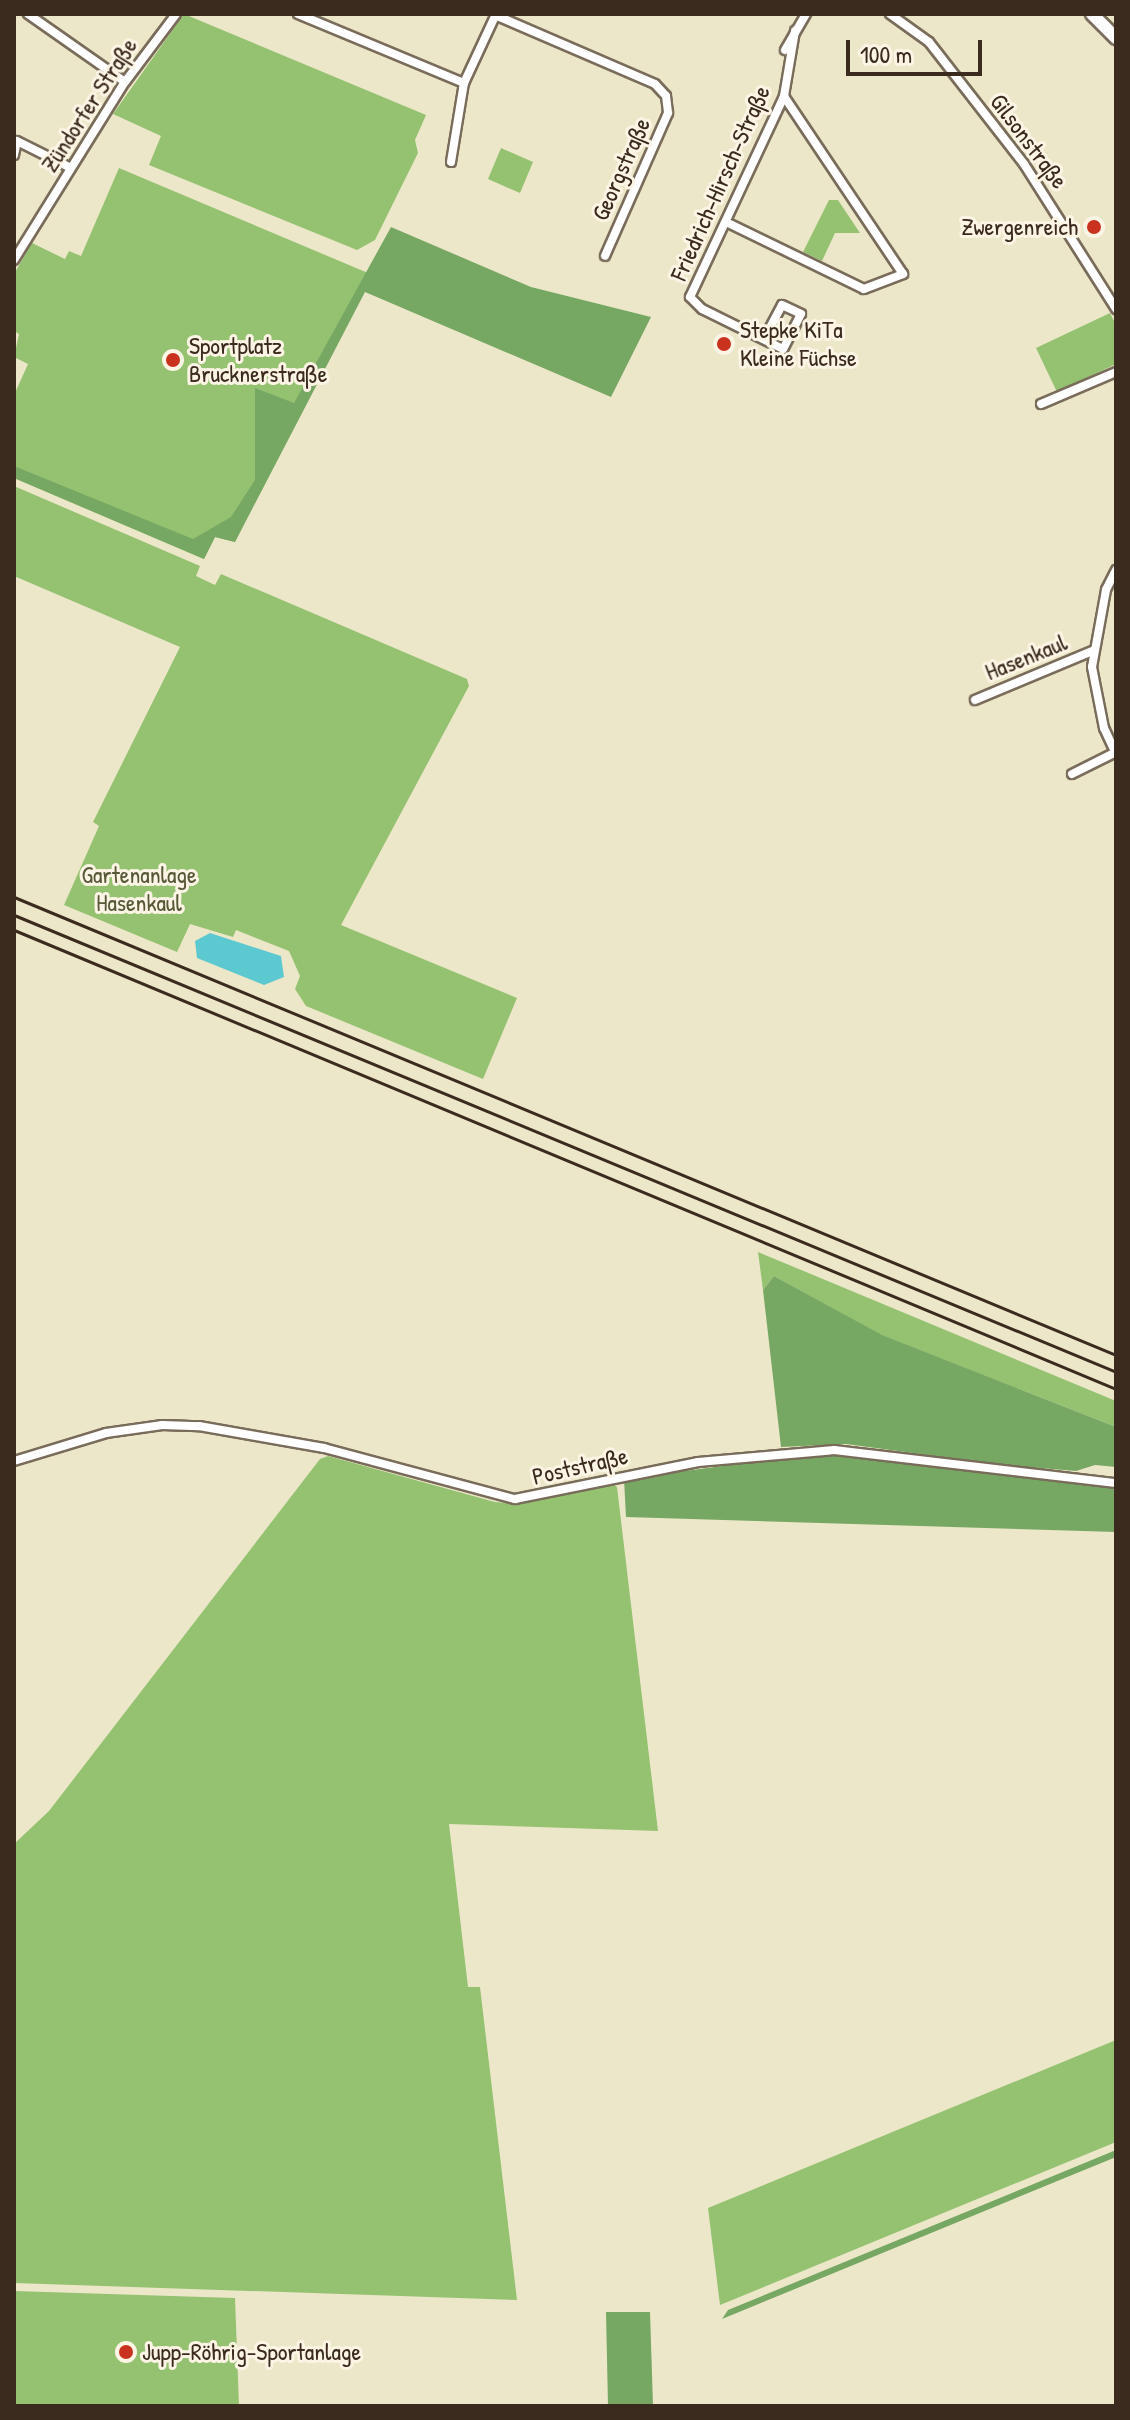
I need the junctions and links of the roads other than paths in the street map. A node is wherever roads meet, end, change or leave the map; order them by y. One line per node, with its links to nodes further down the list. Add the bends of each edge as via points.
1 (28, 14): 11 (street)
2 (176, 14): 11 (street, Zündorfer Straße)
3 (298, 14): 12 (street)
4 (806, 14): 8 (street, Friedrich-Hirsch-Straße)
5 (890, 14): 21 (street, Gilsonstraße, via 929,42 1024,164)
6 (1092, 14): 9 (main road)
7 (495, 15): 12 (street); 19 (street, Georgstraße, via 649,81 666,96 668,113)
8 (795, 31): 10 (street, Friedrich-Hirsch-Straße); 13 (street, Friedrich-Hirsch-Straße)
9 (1116, 38)
10 (785, 50)
11 (125, 82): 17 (street, Zündorfer Straße)
12 (464, 83): 16 (street)
13 (784, 96): 18 (street, Friedrich-Hirsch-Straße); 18 (street, via 903,274 864,289)
14 (16, 138): 15 (street); 17 (street)
15 (14, 155)
16 (451, 162)
17 (71, 168): 20 (street, Zündorfer Straße)
18 (726, 222): 22 (street, Friedrich-Hirsch-Straße, via 692,292 693,304)
19 (605, 256)
20 (14, 260)
21 (1116, 309)
22 (764, 339): 22 (street, via 782,305 801,314 783,349)
23 (1116, 372): 24 (street)
24 (1041, 404)
25 (1116, 570): 26 (street)
26 (1092, 651): 27 (street, Hasenkaul); 28 (street, via 1104,728)
27 (975, 700)
28 (1116, 753): 29 (street)
29 (1072, 774)
30 (14, 1461): 31 (street, Poststraße, via 106,1433 162,1425 199,1426 324,1448 515,1499 698,1462 834,1450)
31 (1116, 1483)

